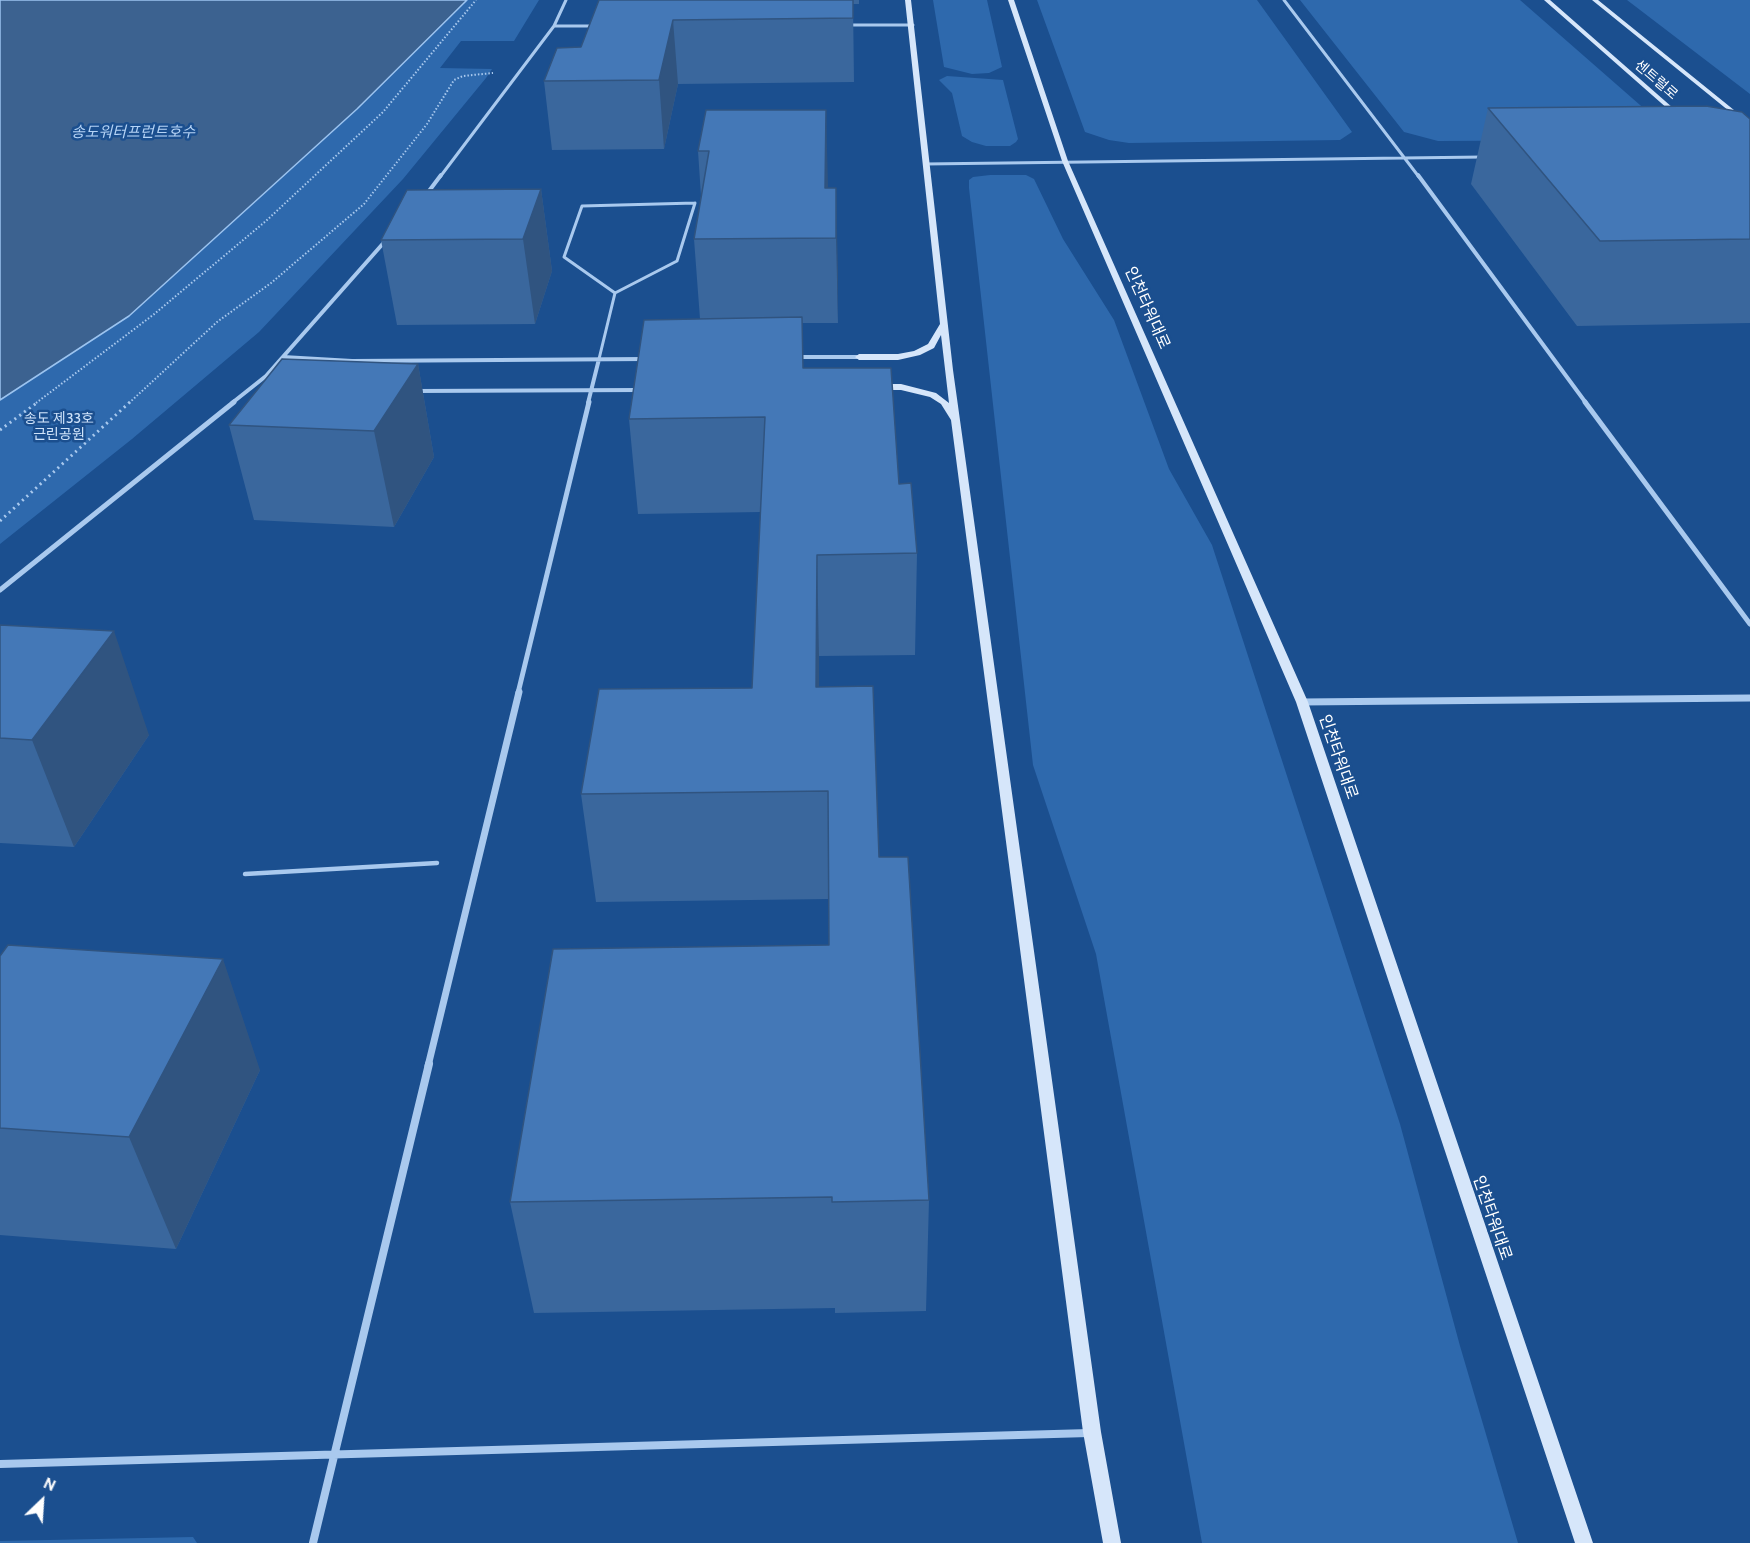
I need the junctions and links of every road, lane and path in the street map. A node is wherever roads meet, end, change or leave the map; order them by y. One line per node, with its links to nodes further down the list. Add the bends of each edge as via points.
1 (476, 0): 35 (path, via 383,112 266,221 153,315)
2 (566, 0): 10 (street)
3 (908, 0): 9 (main road)
4 (1011, 0): 17 (main road, 인천타워대로)
5 (1284, 0): 16 (street)
6 (1547, 0): 13 (main road, 센트럴로)
7 (1595, 0): 14 (main road, 센트럴로)
8 (844, 25): 9 (street)
9 (913, 25): 18 (main road)
10 (554, 26): 11 (street); 19 (street)
11 (600, 26)
12 (496, 73): 36 (path, via 471,74 454,80 427,124 364,204 271,283 217,322)
13 (1688, 123)
14 (1750, 126)
15 (1485, 157): 16 (street)
16 (1405, 158): 17 (street); 38 (street)
17 (1065, 161): 18 (street); 40 (main road, 인천타워대로)
18 (925, 164): 22 (main road)
19 (424, 197)
20 (393, 232): 23 (street)
21 (615, 293): 21 (lane, via 678,261 694,203 582,206 564,257); 26 (lane)
22 (943, 322): 25 (main road, via 937,339 917,353); 34 (main road)
23 (283, 357): 26 (street, via 352,362); 28 (street)
24 (789, 357): 25 (street)
25 (859, 357)
26 (598, 359): 27 (street); 33 (street)
27 (650, 359)
28 (256, 384): 29 (street); 37 (street)
29 (268, 385)
30 (866, 387): 34 (main road, via 901,387 933,395 944,402)
31 (643, 390): 33 (street)
32 (407, 391): 33 (street)
33 (591, 391): 44 (street)
34 (956, 420): 43 (main road)
35 (0, 430)
36 (0, 521)
37 (0, 590)
38 (1750, 624)
39 (1750, 698): 40 (street)
40 (1302, 702): 48 (main road, 인천타워대로)
41 (437, 863): 42 (lane)
42 (245, 874)
43 (1092, 1432): 44 (street); 47 (main road)
44 (334, 1455): 45 (street); 46 (street)
45 (0, 1464)
46 (313, 1543)
47 (1112, 1543)
48 (1584, 1543)

